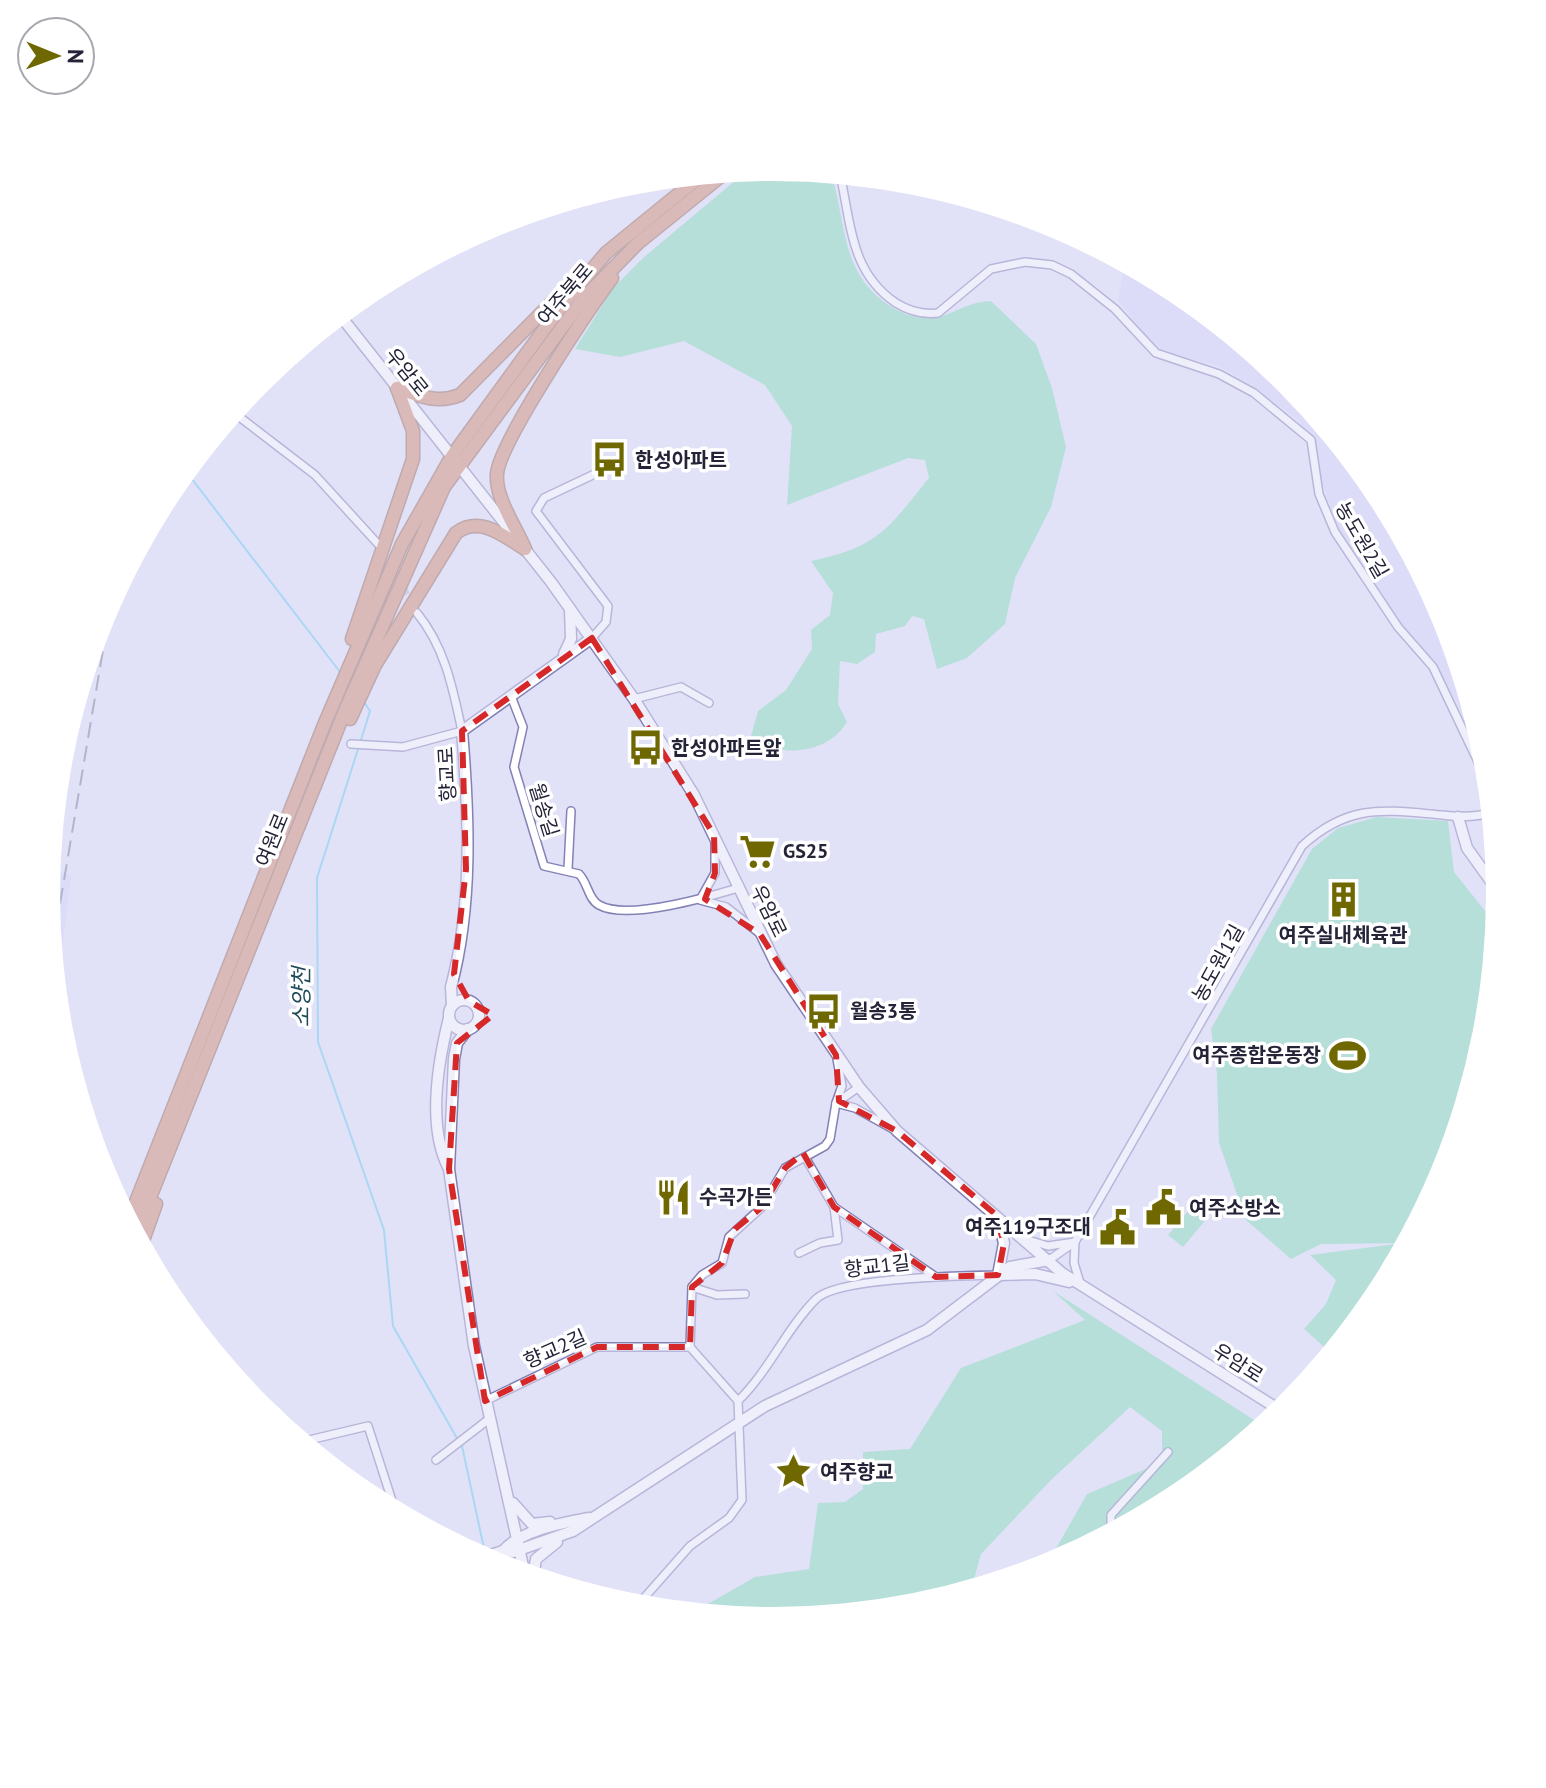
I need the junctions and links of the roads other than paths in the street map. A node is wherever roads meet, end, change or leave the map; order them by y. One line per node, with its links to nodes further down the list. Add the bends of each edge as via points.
1 (711, 184): 4 (highway, 여주북로)
2 (843, 185): 24 (street, 농도원2길, via 862,269 901,306 938,313 991,269 1025,262 1052,265 1115,309 1156,353 1238,384 1311,440 1326,514 1398,627 1433,667)
3 (688, 186): 5 (highway, 여주북로)
4 (638, 243): 9 (highway, 여주북로, via 583,299); 12 (highway, via 591,307 498,468 497,484)
5 (606, 253): 7 (highway, via 460,395 425,399); 9 (highway, 여주북로, via 559,309)
6 (346, 323): 7 (street, 우암로)
7 (397, 388): 9 (street, 우암로); 16 (highway, via 413,431 413,459)
8 (242, 419): 11 (street, via 315,475)
9 (456, 461): 12 (street, 우암로); 16 (highway, via 402,544); 18 (highway, 여원로)
10 (601, 471): 15 (street, via 544,498 536,511 608,606 606,622)
11 (378, 544)
12 (525, 549): 13 (street, 우암로); 18 (highway, via 489,527 461,529)
13 (569, 607): 15 (street, 우암로); 17 (street, via 571,639)
14 (417, 613): 22 (street, via 440,650)
15 (592, 638): 17 (street, 향교로); 20 (street, 우암로)
16 (353, 645): 47 (highway, 여원로)
17 (559, 660): 19 (street, 향교로)
18 (370, 662): 43 (highway, 여원로, via 335,736)
19 (511, 696): 22 (street, 향교로); 29 (street, 월송길, via 523,727 514,767 544,866)
20 (634, 699): 21 (street, via 681,687); 28 (street, 우암로)
21 (709, 703)
22 (462, 731): 23 (street, via 394,748); 34 (street, 향교로, via 466,869)
23 (351, 744)
24 (1470, 744)
25 (571, 811): 29 (street)
26 (1481, 814): 27 (street, 농도원1길)
27 (1458, 817): 30 (street, via 1467,848); 52 (street, 농도원1길, via 1367,810 1335,821 1302,846)
28 (714, 835): 31 (street, 우암로); 32 (street, via 715,873)
29 (568, 869): 32 (street, 월송길, via 583,878 598,905 608,908)
30 (1485, 873)
31 (738, 888): 32 (street, 월송길); 33 (street, 우암로)
32 (700, 900): 33 (street, via 726,907)
33 (760, 934): 39 (street, 우암로)
34 (454, 974): 35 (street); 36 (street, 향교로)
35 (469, 1001): 36 (street); 38 (street, via 479,1015)
36 (452, 1006): 37 (street)
37 (449, 1018): 38 (street, via 456,1028); 45 (street, via 438,1127)
38 (468, 1029): 45 (street, via 457,1043 454,1059)
39 (836, 1055): 40 (street, 우암로); 41 (street, via 842,1086)
40 (859, 1087): 41 (street); 42 (street, 우암로)
41 (836, 1103): 42 (street); 44 (street, via 830,1139)
42 (897, 1131): 48 (street, 우암로)
43 (173, 1142): 49 (highway, 여원로); 50 (highway)
44 (805, 1157): 46 (street); 58 (street, via 785,1168 762,1207 729,1237 722,1263)
45 (449, 1169): 61 (street)
46 (834, 1207): 53 (street, via 838,1240); 56 (street)
47 (134, 1208)
48 (995, 1214): 51 (street, 우암로); 55 (street, via 1004,1243)
49 (141, 1221)
50 (146, 1232)
51 (1025, 1240): 52 (street, via 1048,1246); 54 (street, 우암로)
52 (1075, 1242): 54 (street, 농도원1길); 57 (street)
53 (799, 1253)
54 (1049, 1260): 55 (street, 향교1길, via 1023,1262); 57 (street, 우암로)
55 (998, 1275): 56 (street, 향교1길); 57 (street, via 1035,1274); 65 (street, 향교1길, via 927,1330)
56 (936, 1277): 62 (street, 향교1길, via 821,1294 772,1364)
57 (1081, 1285): 63 (street, 우암로)
58 (692, 1287): 59 (street, via 717,1295); 60 (street)
59 (745, 1294)
60 (690, 1347): 61 (street, 향교2길, via 597,1347); 62 (street)
61 (485, 1401): 64 (street)
62 (738, 1401): 65 (street)
63 (1270, 1404)
64 (489, 1419): 68 (street); 69 (street)
65 (741, 1421): 72 (street, 향교1길); 78 (street, via 744,1490 737,1509 690,1546)
66 (314, 1439): 70 (street, via 368,1426)
67 (1168, 1452): 71 (street)
68 (438, 1458)
69 (503, 1479): 72 (street, via 515,1510 532,1524); 73 (street)
70 (390, 1495)
71 (1111, 1521)
72 (572, 1526): 73 (street, 향교1길); 77 (street)
73 (510, 1548): 74 (street, 향교1길); 75 (street); 76 (street)
74 (498, 1552)
75 (513, 1558)
76 (516, 1559)
77 (535, 1566)
78 (646, 1595)

